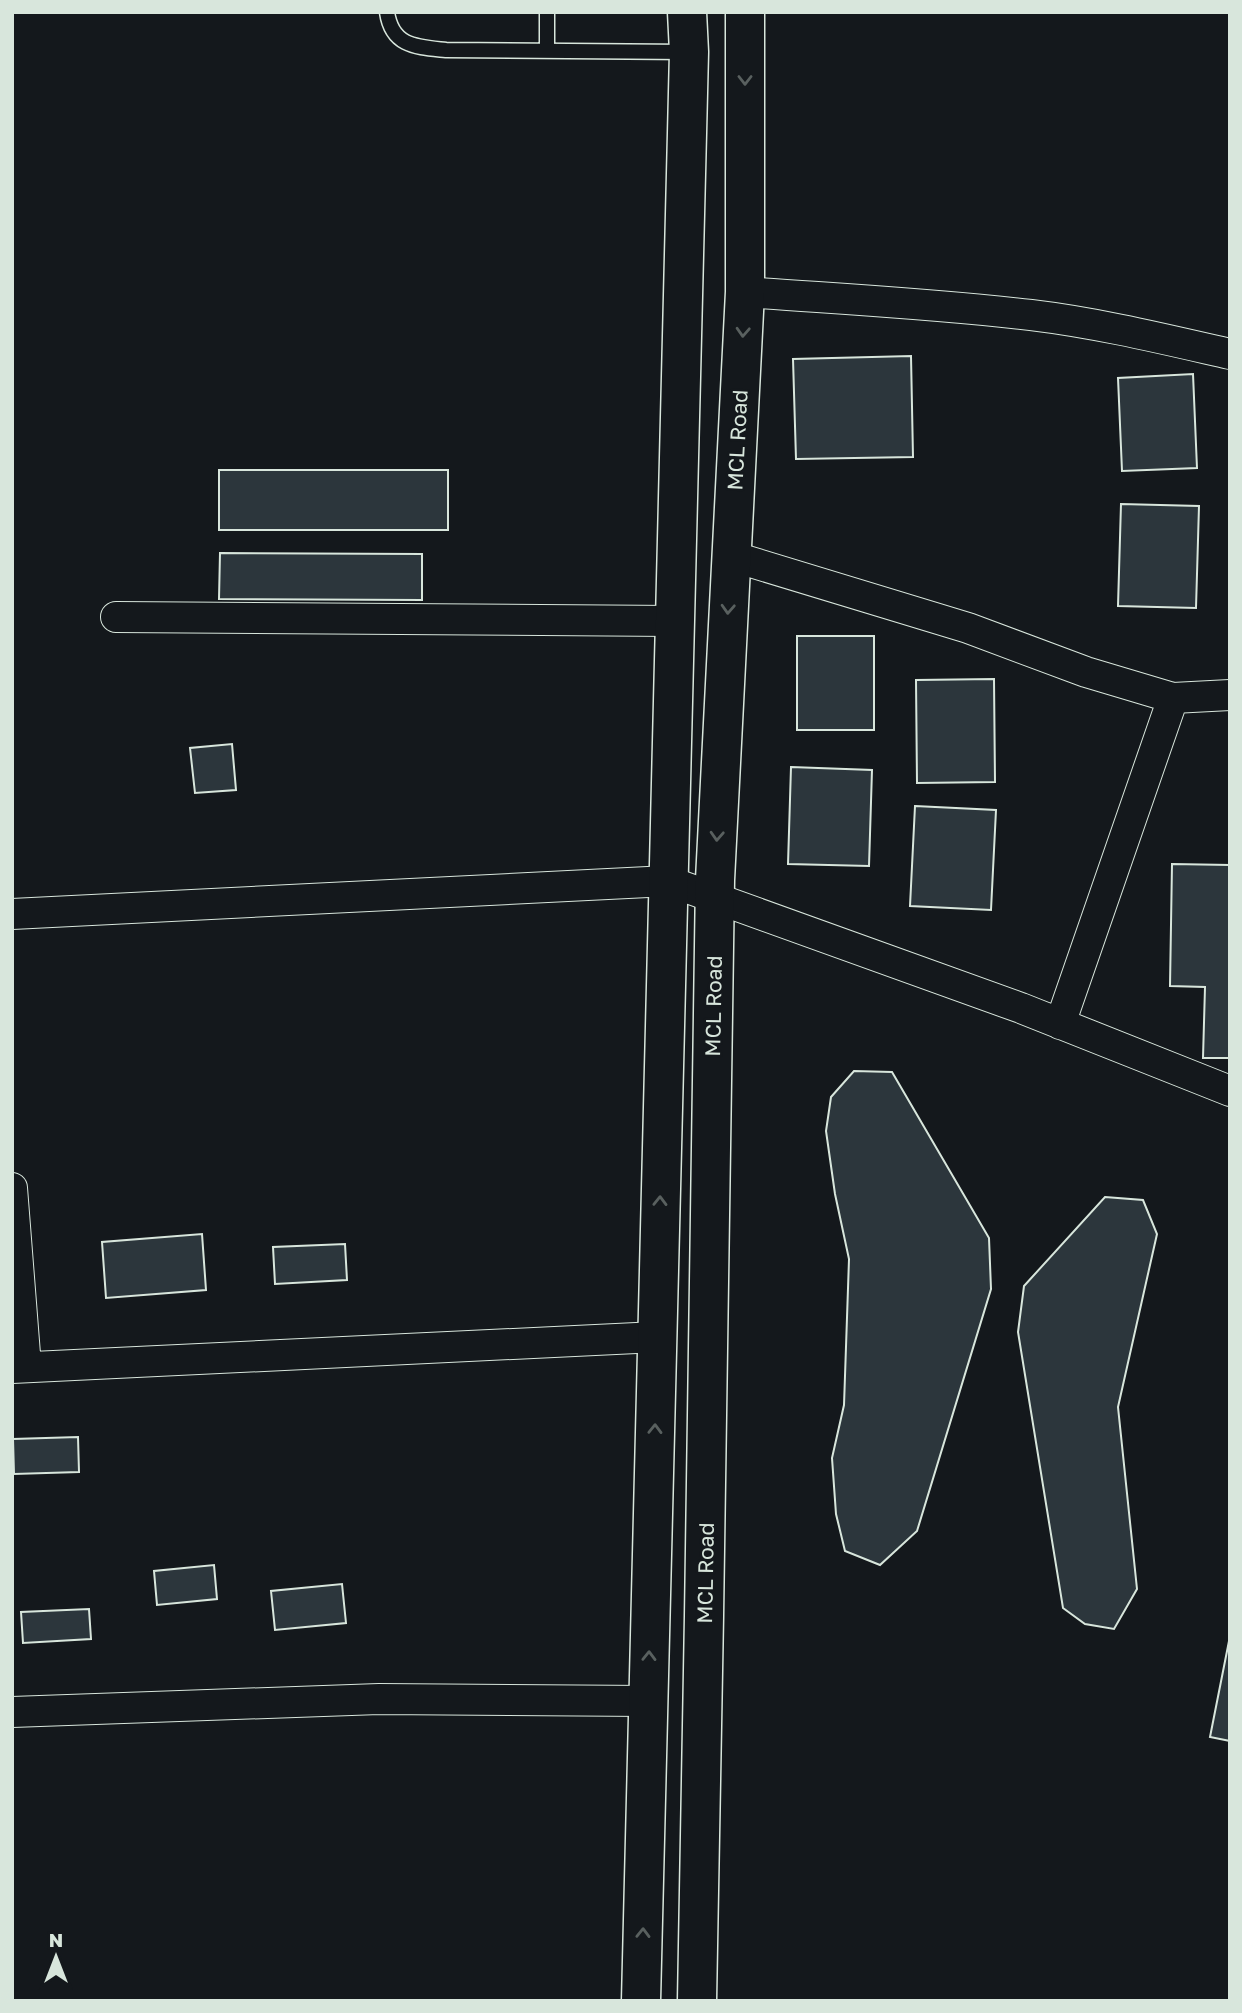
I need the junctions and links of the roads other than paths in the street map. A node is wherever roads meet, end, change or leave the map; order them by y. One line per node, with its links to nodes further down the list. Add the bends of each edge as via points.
1 (387, 12): 5 (lane, via 394,33 413,47)
2 (547, 12): 5 (lane)
3 (687, 12): 6 (street)
4 (745, 12): 7 (street, MCL Road, one-way to 7)
5 (547, 50): 6 (lane)
6 (688, 52): 11 (street)
7 (745, 292): 8 (street, via 1033,316 1114,328); 9 (street, MCL Road, one-way to 9)
8 (1230, 354)
9 (731, 556): 13 (street, via 968,628 1086,672); 15 (street, MCL Road, one-way to 15)
10 (116, 617): 11 (street)
11 (674, 621): 14 (street)
12 (1230, 695): 13 (street)
13 (1173, 698): 17 (street)
14 (668, 881): 15 (street); 16 (street); 20 (street, one-way to 14)
15 (715, 897): 17 (street); 25 (street, MCL Road)
16 (12, 914)
17 (1060, 1024): 18 (street)
18 (1230, 1091)
19 (12, 1188): 21 (street)
20 (657, 1337): 21 (street); 22 (street, one-way to 20)
21 (19, 1368)
22 (648, 1701): 23 (street, via 379,1699); 24 (street, one-way to 22)
23 (12, 1712)
24 (641, 2001)
25 (697, 2001)

